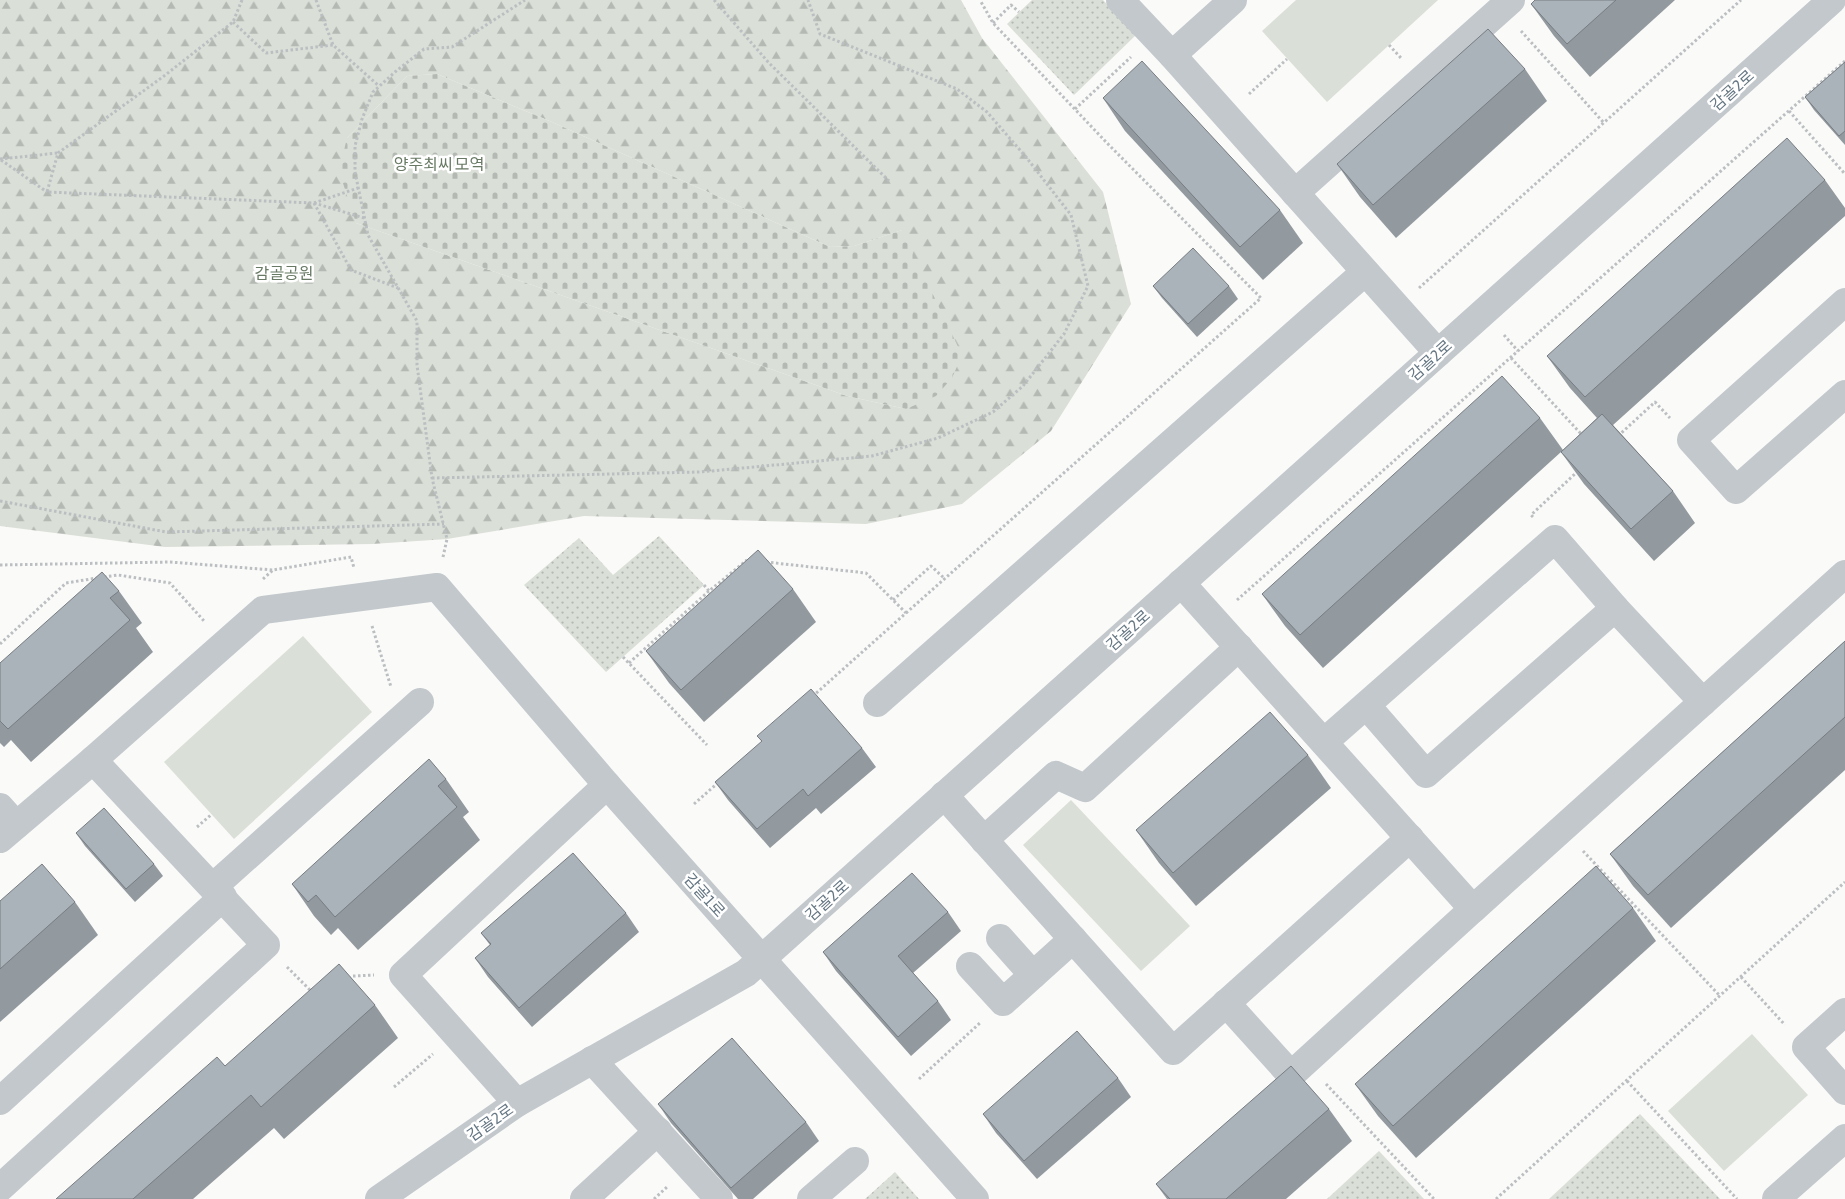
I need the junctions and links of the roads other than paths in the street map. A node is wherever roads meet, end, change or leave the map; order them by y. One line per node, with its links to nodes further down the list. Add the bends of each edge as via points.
1 (1120, 0): 5 (street)
2 (1233, 0): 5 (street)
3 (1832, 0): 9 (street, 감골2로)
4 (1506, 5): 6 (street)
5 (1163, 45): 6 (street)
6 (1295, 193): 7 (street)
7 (1365, 272): 9 (street); 16 (street)
8 (1845, 302): 10 (street, via 1691,440 1736,490)
9 (1438, 353): 12 (street, 감골2로)
10 (1845, 394)
11 (1845, 574): 15 (street)
12 (1181, 583): 14 (street); 22 (street, 감골2로)
13 (1615, 608): 15 (street); 17 (street, via 1555,539); 17 (street, via 1426,774)
14 (1238, 647): 19 (street); 25 (street, via 1085,788 1056,775)
15 (1703, 702): 27 (street)
16 (877, 703)
17 (1366, 705): 19 (street)
18 (411, 710): 26 (street)
19 (1324, 742): 24 (street)
20 (93, 760): 21 (street, 감골1로, via 264,610 437,587); 23 (street); 26 (street)
21 (607, 785): 30 (street, 감골1로); 38 (street, via 403,975)
22 (944, 796): 25 (street); 30 (street, 감골2로)
23 (5, 823)
24 (1410, 838): 27 (street); 33 (street)
25 (984, 840): 29 (street)
26 (218, 892): 37 (street); 42 (street, via 266,945)
27 (1473, 909): 33 (street, via 1291,1075)
28 (1000, 938): 32 (street)
29 (1073, 939): 32 (street); 33 (street, via 1173,1051)
30 (761, 959): 35 (street, 감골2로, via 746,972); 47 (street, 감골1로)
31 (970, 966): 32 (street, via 1003,1002)
32 (1033, 975)
33 (1226, 1003)
34 (1845, 1012): 36 (street, via 1806,1047)
35 (592, 1060): 38 (street, 감골2로); 39 (street)
36 (1845, 1091)
37 (0, 1101)
38 (518, 1103): 43 (street, 감골2로)
39 (658, 1131): 44 (street); 45 (street)
40 (1845, 1138): 48 (street)
41 (855, 1161): 46 (street)
42 (0, 1188)
43 (379, 1199)
44 (584, 1199)
45 (719, 1199)
46 (811, 1199)
47 (976, 1199)
48 (1776, 1199)

